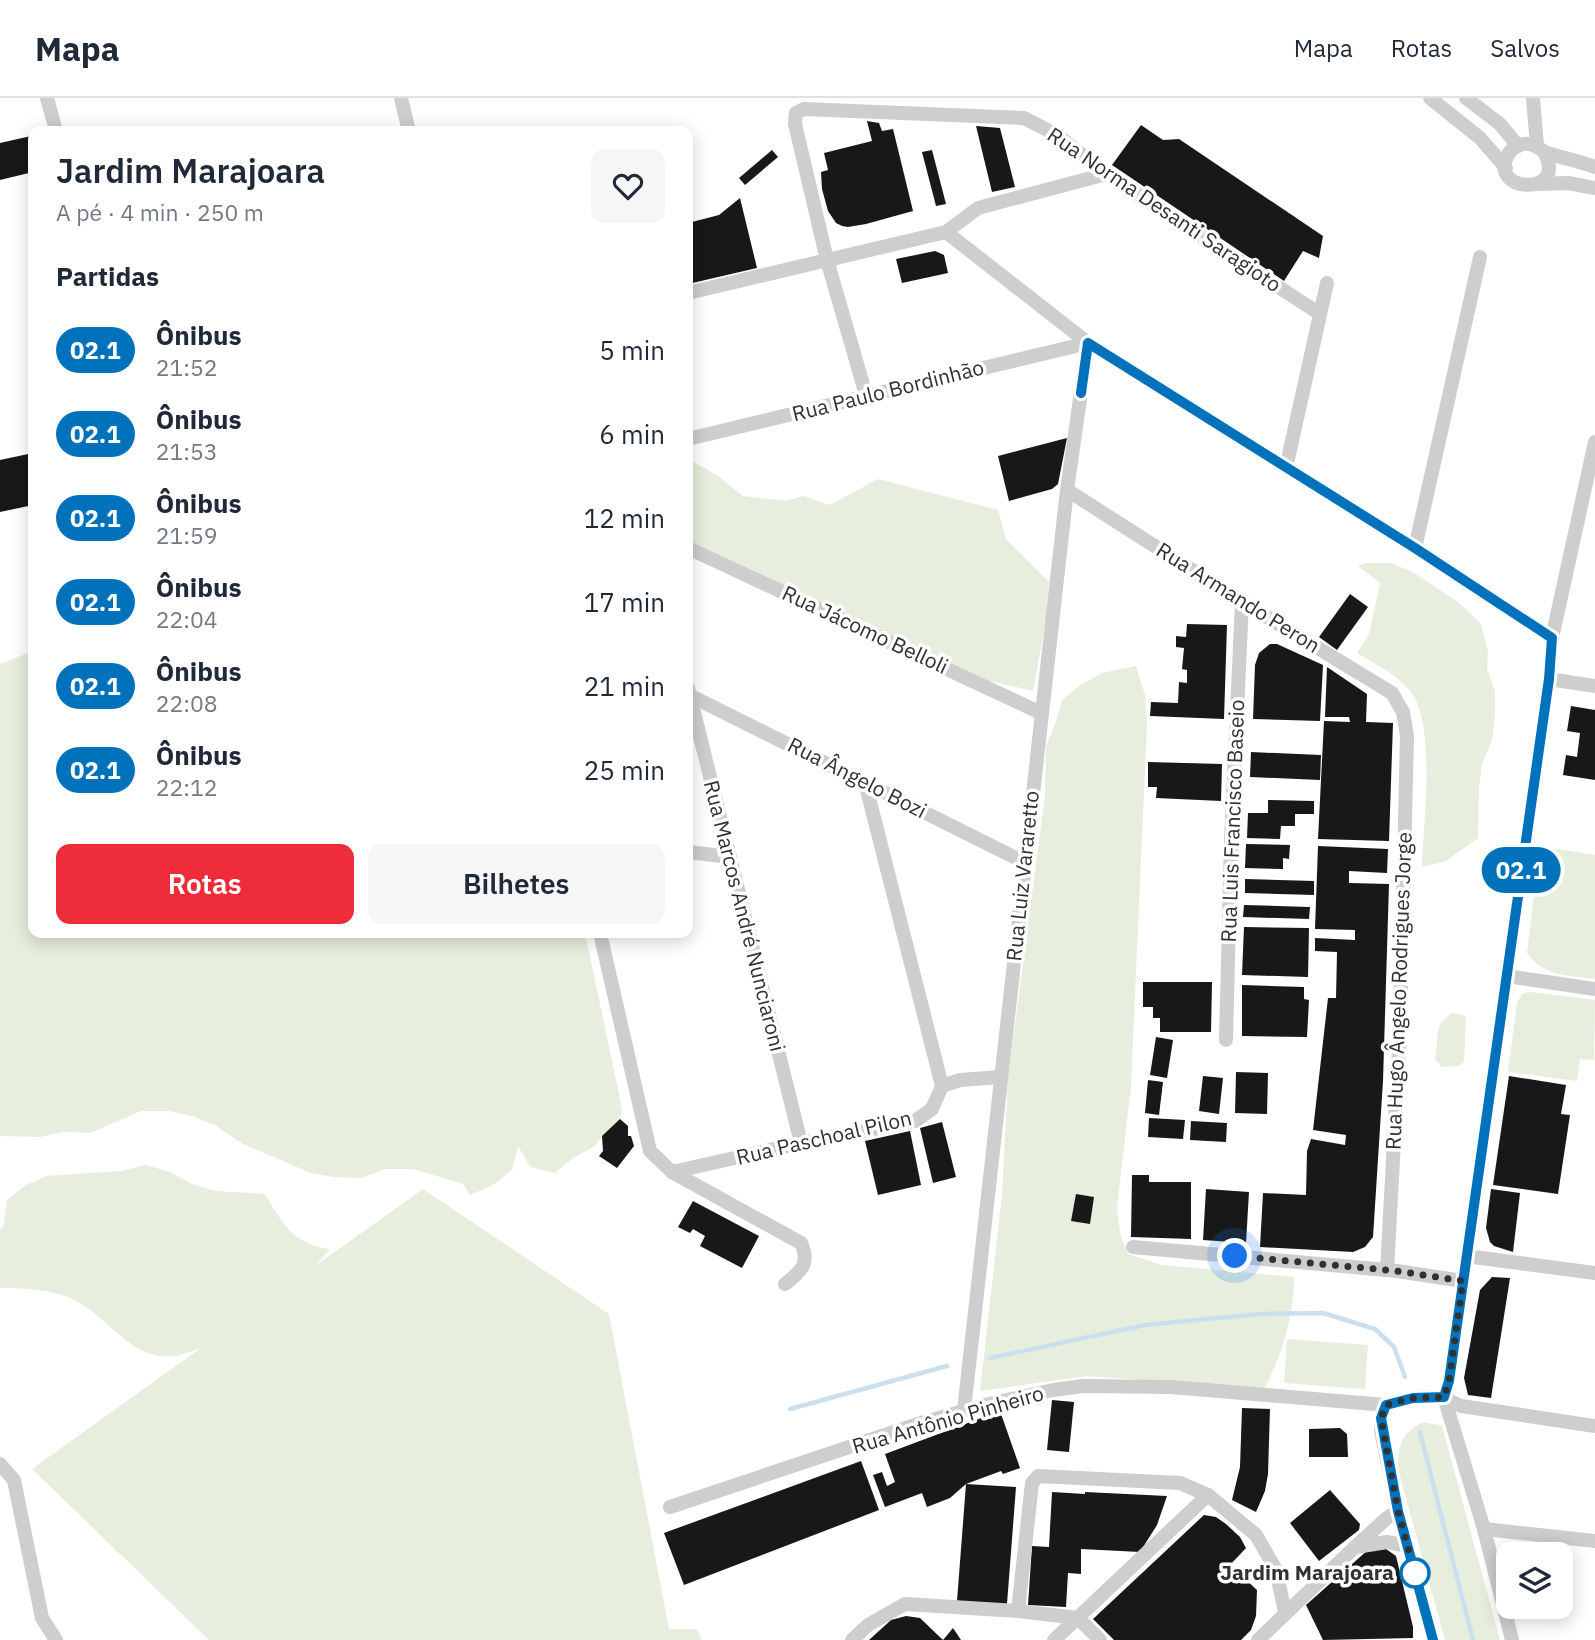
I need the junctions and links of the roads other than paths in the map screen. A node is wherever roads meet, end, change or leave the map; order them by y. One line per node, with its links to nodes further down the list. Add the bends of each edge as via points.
1 (47, 98): 6 (street)
2 (401, 98): 7 (street)
3 (1430, 98): 11 (street, via 1480,138)
4 (1466, 98): 8 (street, via 1500,124)
5 (1533, 98): 9 (street)
6 (54, 126)
7 (408, 126)
8 (1518, 146): 9 (street); 11 (street, via 1508,155)
9 (1541, 149): 10 (street); 13 (street, via 1549,163 1546,176)
10 (1595, 167)
11 (1506, 168): 13 (street, via 1517,184)
12 (1106, 174): 15 (street, via 978,208); 17 (street, Rua Norma Desanti Saragioto, via 1057,135 1024,118 804,109 796,113 795,124); 20 (street, Rua Norma Desanti Saragioto)
13 (1537, 184): 14 (street)
14 (1595, 188)
15 (946, 232): 17 (street); 21 (street)
16 (1480, 257): 27 (street)
17 (827, 260): 19 (street); 22 (street)
18 (1327, 283): 20 (street)
19 (693, 292)
20 (1320, 314): 25 (street)
21 (1088, 343): 22 (street, Rua Paulo Bordinhão); 25 (street); 26 (street, Rua Luiz Vararetto)
22 (866, 396): 23 (street, Rua Paulo Bordinhão)
23 (693, 438)
24 (1595, 442): 30 (street)
25 (1286, 468): 27 (street)
26 (1067, 490): 29 (street, Rua Armando Peron); 36 (street, Rua Luiz Vararetto)
27 (1415, 548): 30 (street)
28 (693, 550): 36 (street, Rua Jácomo Belloli)
29 (1242, 602): 35 (street, Rua Armando Peron, via 1392,694); 44 (street, Rua Luis Francisco Baseio)
30 (1552, 638): 31 (street)
31 (1549, 679): 32 (street); 42 (street)
32 (1595, 686)
33 (693, 693): 37 (street, Rua Ângelo Bozi)
34 (693, 707): 39 (street, Rua Marcos André Nunciaroni)
35 (1403, 712): 51 (street, Rua Hugo Ângelo Rodrigues Jorge, via 1407,736 1400,1031)
36 (1041, 713): 40 (street, Rua Luiz Vararetto)
37 (865, 782): 40 (street, Rua Ângelo Bozi); 46 (street)
38 (693, 853): 39 (street)
39 (730, 857): 47 (street, Rua Marcos André Nunciaroni)
40 (1024, 862): 45 (street, Rua Luiz Vararetto)
41 (601, 938): 48 (street, via 650,1151)
42 (1506, 976): 43 (street); 50 (street)
43 (1595, 989)
44 (1226, 1040)
45 (1000, 1077): 46 (street); 57 (street, Rua Luiz Vararetto)
46 (942, 1086): 47 (street, Rua Paschoal Pilon, via 932,1109 915,1121)
47 (801, 1143): 48 (street, Rua Paschoal Pilon)
48 (673, 1172): 54 (street, via 801,1243 805,1264)
49 (1133, 1247): 51 (street)
50 (1466, 1256): 52 (street); 53 (street)
51 (1387, 1270): 53 (street)
52 (1595, 1273)
53 (1463, 1281): 55 (street)
54 (785, 1283)
55 (1444, 1397): 56 (street, Rua Antônio Pinheiro); 58 (street, via 1461,1406); 63 (street)
56 (1386, 1405): 57 (street, Rua Antônio Pinheiro, via 1171,1387 1083,1386); 62 (street, via 1381,1431)
57 (964, 1410): 61 (street, Rua Antônio Pinheiro)
58 (1595, 1426)
59 (0, 1464): 72 (street, via 14,1480 42,1618)
60 (1208, 1495): 67 (street, via 1181,1483 1038,1476 1031,1483); 68 (street, via 1256,1535 1276,1570); 69 (street)
61 (670, 1507)
62 (1398, 1511): 65 (street); 66 (street)
63 (1484, 1529): 64 (street); 76 (street)
64 (1595, 1541)
65 (1408, 1546): 66 (street, via 1387,1542); 71 (street)
66 (1354, 1547): 68 (street)
67 (1018, 1611): 69 (street); 73 (street, via 905,1604)
68 (1285, 1612): 70 (street)
69 (1078, 1618): 74 (street); 75 (street)
70 (1264, 1637)
71 (1432, 1639)
72 (56, 1640)
73 (852, 1640)
74 (1054, 1640)
75 (1100, 1640)
76 (1512, 1640)

